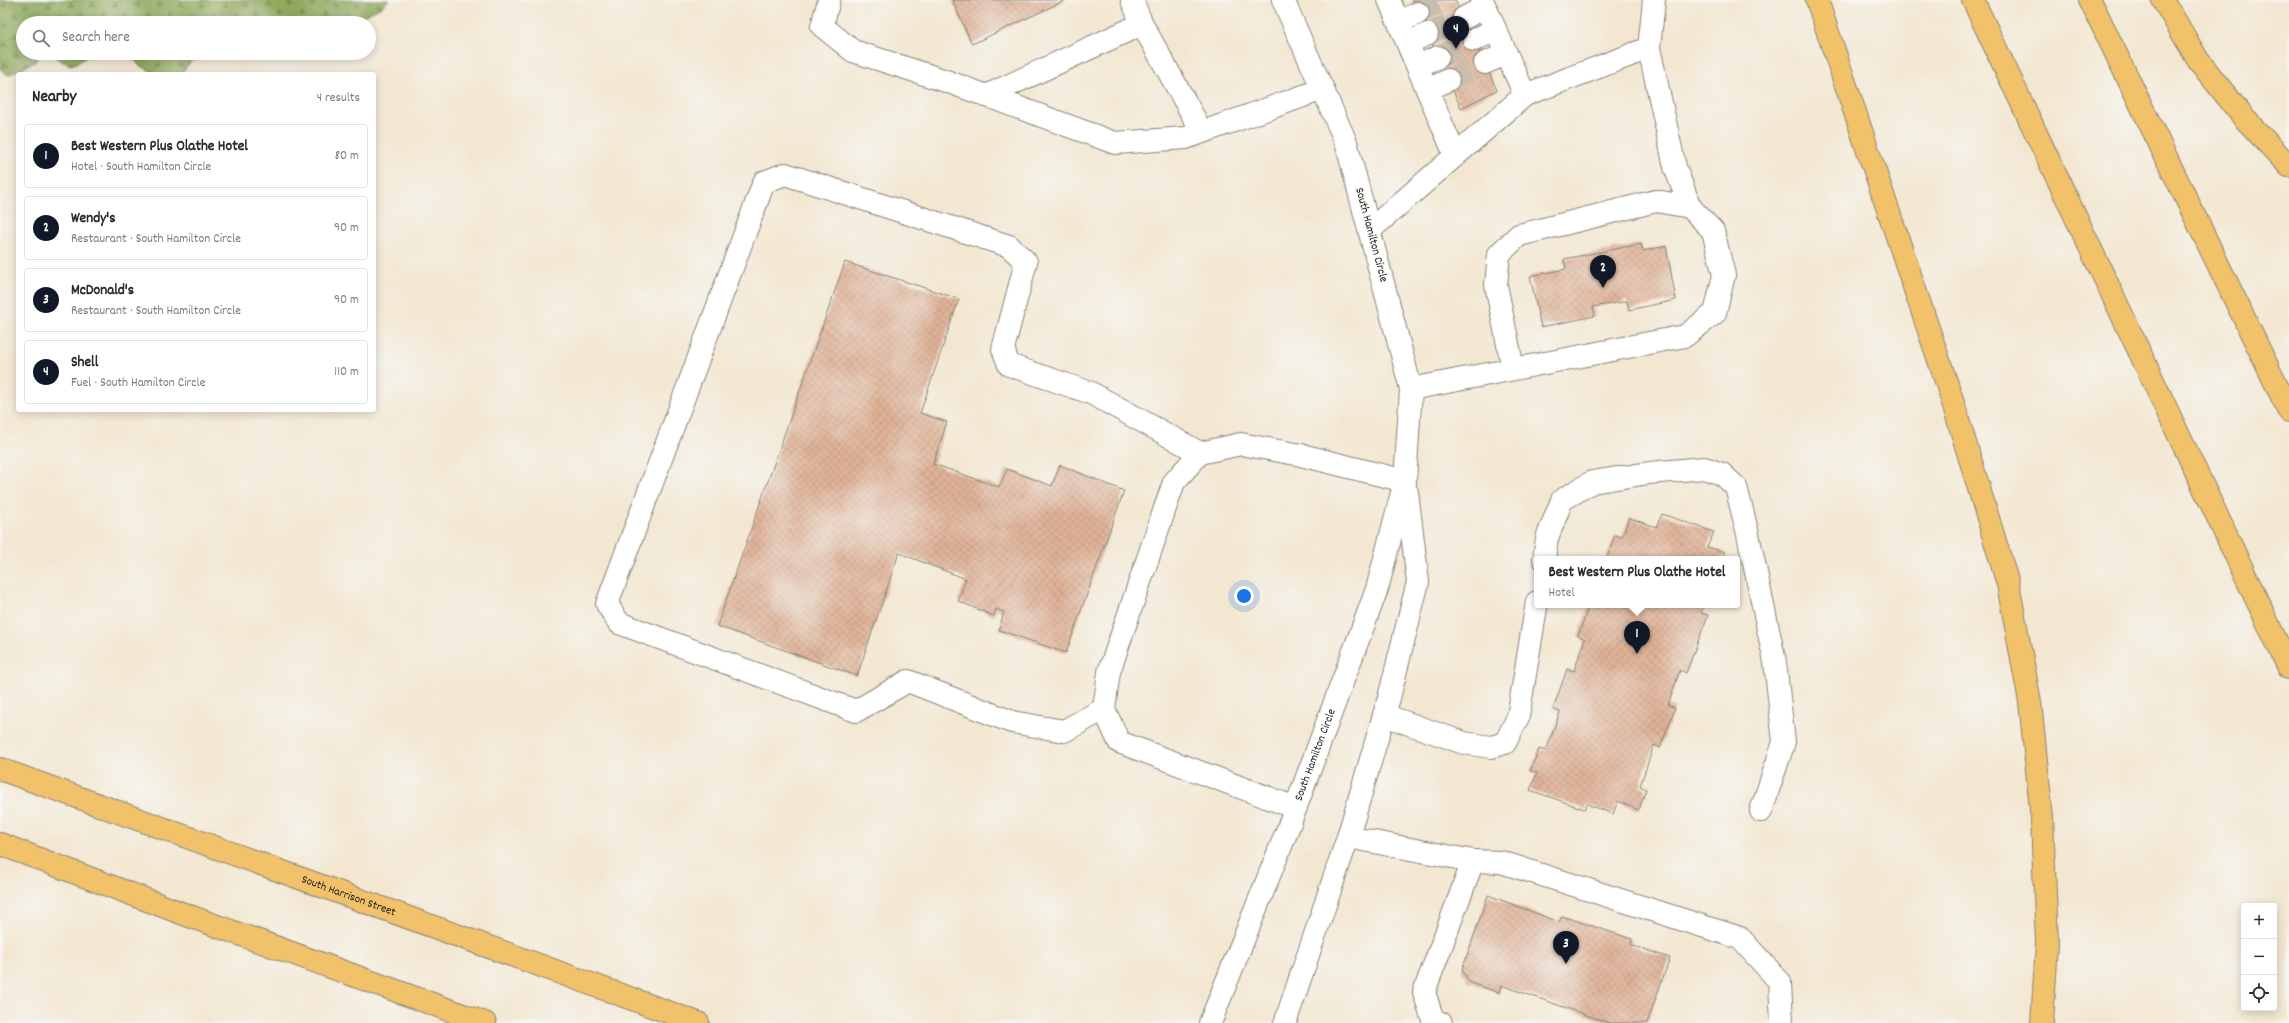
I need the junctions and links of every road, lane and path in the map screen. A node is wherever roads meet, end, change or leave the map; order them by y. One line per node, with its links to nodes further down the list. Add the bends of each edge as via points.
1 (830, 0): 26 (street, via 822,26 853,51)
2 (1132, 0): 12 (street)
3 (1283, 0): 23 (street, South Hamilton Circle)
4 (1389, 0): 16 (street, via 1408,18)
5 (1654, 0): 17 (street)
6 (1817, 0): 54 (highway, via 1950,392 2008,584 2030,702 2042,820 2047,943)
7 (1973, 0): 39 (highway)
8 (2090, 0): 34 (highway)
9 (2163, 0): 29 (highway, via 2198,60 2244,118)
10 (1484, 4): 11 (street); 13 (street)
11 (1464, 18)
12 (1142, 24): 26 (street); 27 (street)
13 (1495, 30): 15 (street); 18 (street)
14 (1427, 34): 16 (street)
15 (1474, 40)
16 (1408, 44): 21 (street)
17 (1649, 48): 25 (street); 30 (street, via 1675,167)
18 (1506, 54): 20 (street); 25 (street)
19 (1438, 57): 21 (street)
20 (1485, 63)
21 (1418, 66): 24 (street)
22 (1448, 80): 24 (street)
23 (1322, 88): 27 (street); 31 (street, South Hamilton Circle, via 1346,142)
24 (1428, 90): 28 (street)
25 (1525, 95): 28 (street)
26 (986, 96): 27 (street, via 1115,143 1186,138)
27 (1202, 132)
28 (1455, 155): 31 (street)
29 (2289, 166)
30 (1690, 208): 32 (street, via 1656,201 1519,235 1499,254 1496,285); 32 (street, via 1713,231 1724,275 1715,313 1685,336)
31 (1370, 230): 33 (street, South Hamilton Circle)
32 (1512, 369): 33 (street)
33 (1411, 389): 36 (street, South Hamilton Circle)
34 (2289, 411)
35 (1200, 453): 36 (street, via 1241,444 1301,455); 40 (street, via 1174,482 1109,672); 40 (street, via 1091,393 1009,364 1003,349 1026,262 1009,246 785,174 764,182 607,604 619,623 856,711 908,681 1012,722 1064,731)
36 (1405, 481): 41 (street, South Hamilton Circle, via 1418,582); 43 (street, South Hamilton Circle, via 1377,588)
37 (1544, 556): 44 (street, via 1547,538 1562,500 1592,482 1704,468 1722,474 1736,487 1748,530 1775,662 1784,742)
38 (1536, 608): 41 (street, via 1518,717 1505,743 1491,748 1464,743)
39 (2289, 668)
40 (1104, 709): 43 (street, via 1119,742)
41 (1384, 714): 45 (street, South Hamilton Circle)
42 (0, 769): 49 (highway, South Harrison Street)
43 (1296, 808): 50 (street, South Hamilton Circle)
44 (1760, 811)
45 (1348, 837): 47 (street); 51 (street, South Hamilton Circle)
46 (0, 844): 48 (highway, via 181,913)
47 (1473, 861): 52 (street, via 1424,992 1433,1020); 53 (street, via 1501,862 1740,938 1780,982)
48 (485, 1023)
49 (698, 1023)
50 (1210, 1023)
51 (1285, 1023)
52 (1441, 1023)
53 (1782, 1023)
54 (2042, 1023)

